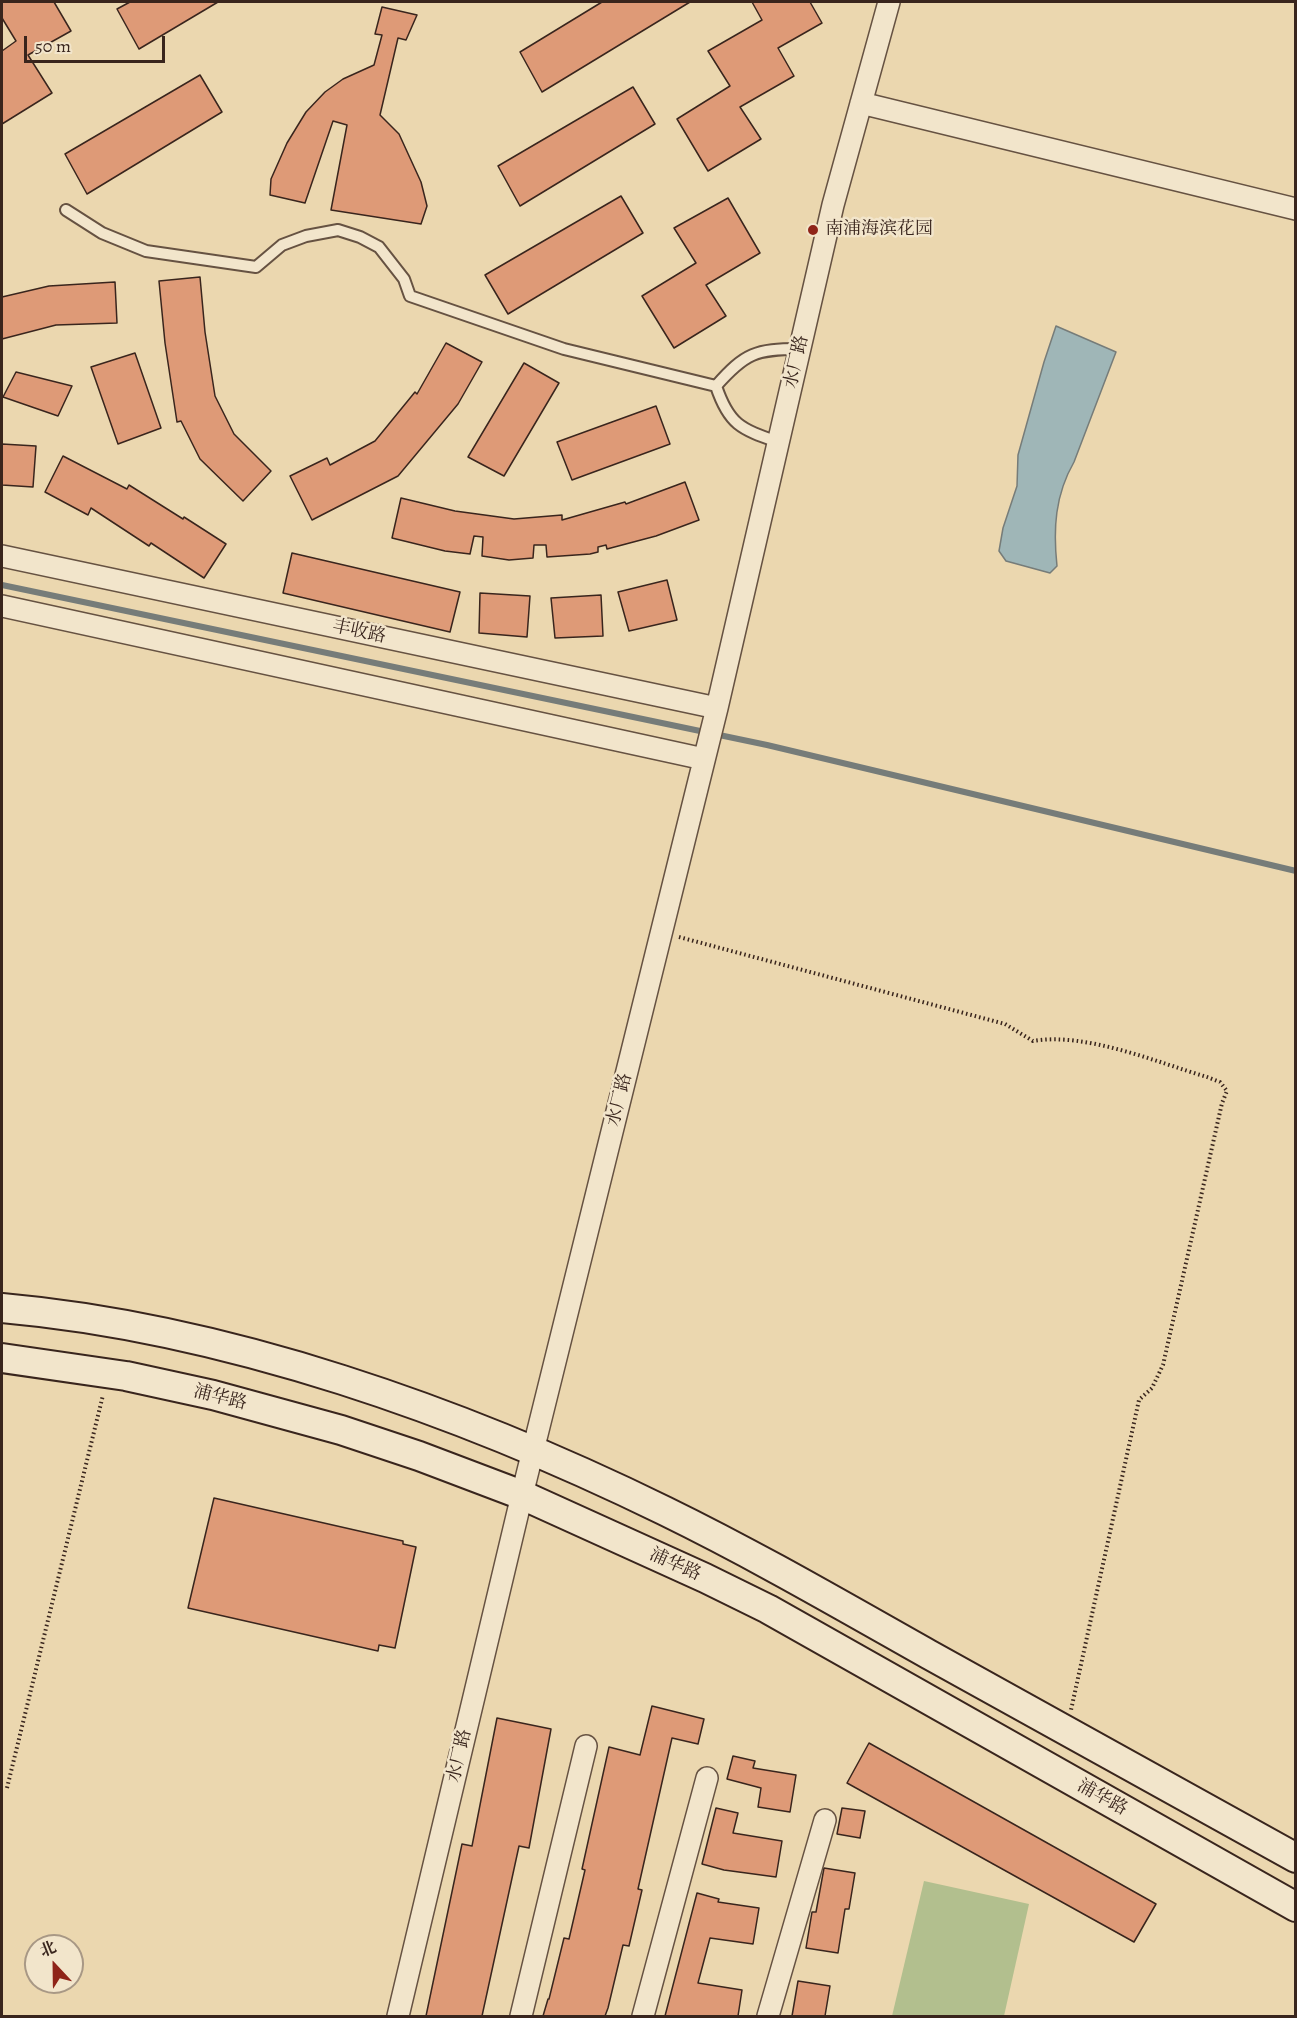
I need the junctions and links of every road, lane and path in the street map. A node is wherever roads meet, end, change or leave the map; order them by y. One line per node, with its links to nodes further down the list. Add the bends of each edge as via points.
1 (889, 2): 2 (street, 水厂路)
2 (861, 103): 3 (street); 5 (street, 水厂路)
3 (1296, 209)
4 (66, 210): 6 (lane, via 102,233 146,251 256,267 282,245 338,230 379,247 404,279 410,296 564,350)
5 (800, 349): 6 (lane, via 768,349 753,354 733,366); 7 (street, 水厂路)
6 (716, 386): 7 (lane, via 723,407 735,423)
7 (778, 442): 10 (street, 水厂路)
8 (2, 556): 10 (street, 丰收路)
9 (2, 606): 11 (street)
10 (715, 716): 11 (street, 水厂路)
11 (705, 754): 12 (street, 水厂路)
12 (661, 932): 16 (street, 水厂路); 18 (path, via 1005,1024 1033,1041 1096,1044 1207,1077 1220,1082 1227,1091 1163,1365 1152,1388 1138,1400)
13 (2, 1308): 16 (main road, via 158,1331 276,1360)
14 (2, 1358): 15 (main road, 浦华路)
15 (109, 1373): 17 (main road, 浦华路, via 213,1395 341,1430); 21 (path)
16 (533, 1450): 17 (street, 水厂路); 18 (main road, via 665,1511 768,1565)
17 (522, 1495): 24 (main road, 浦华路, via 768,1609); 25 (street, 水厂路)
18 (1067, 1731): 23 (main road)
19 (586, 1746): 26 (street)
20 (707, 1778): 27 (street)
21 (7, 1788)
22 (825, 1820): 28 (street)
23 (1296, 1858)
24 (1296, 1907)
25 (398, 2016)
26 (522, 2016)
27 (643, 2016)
28 (768, 2016)

